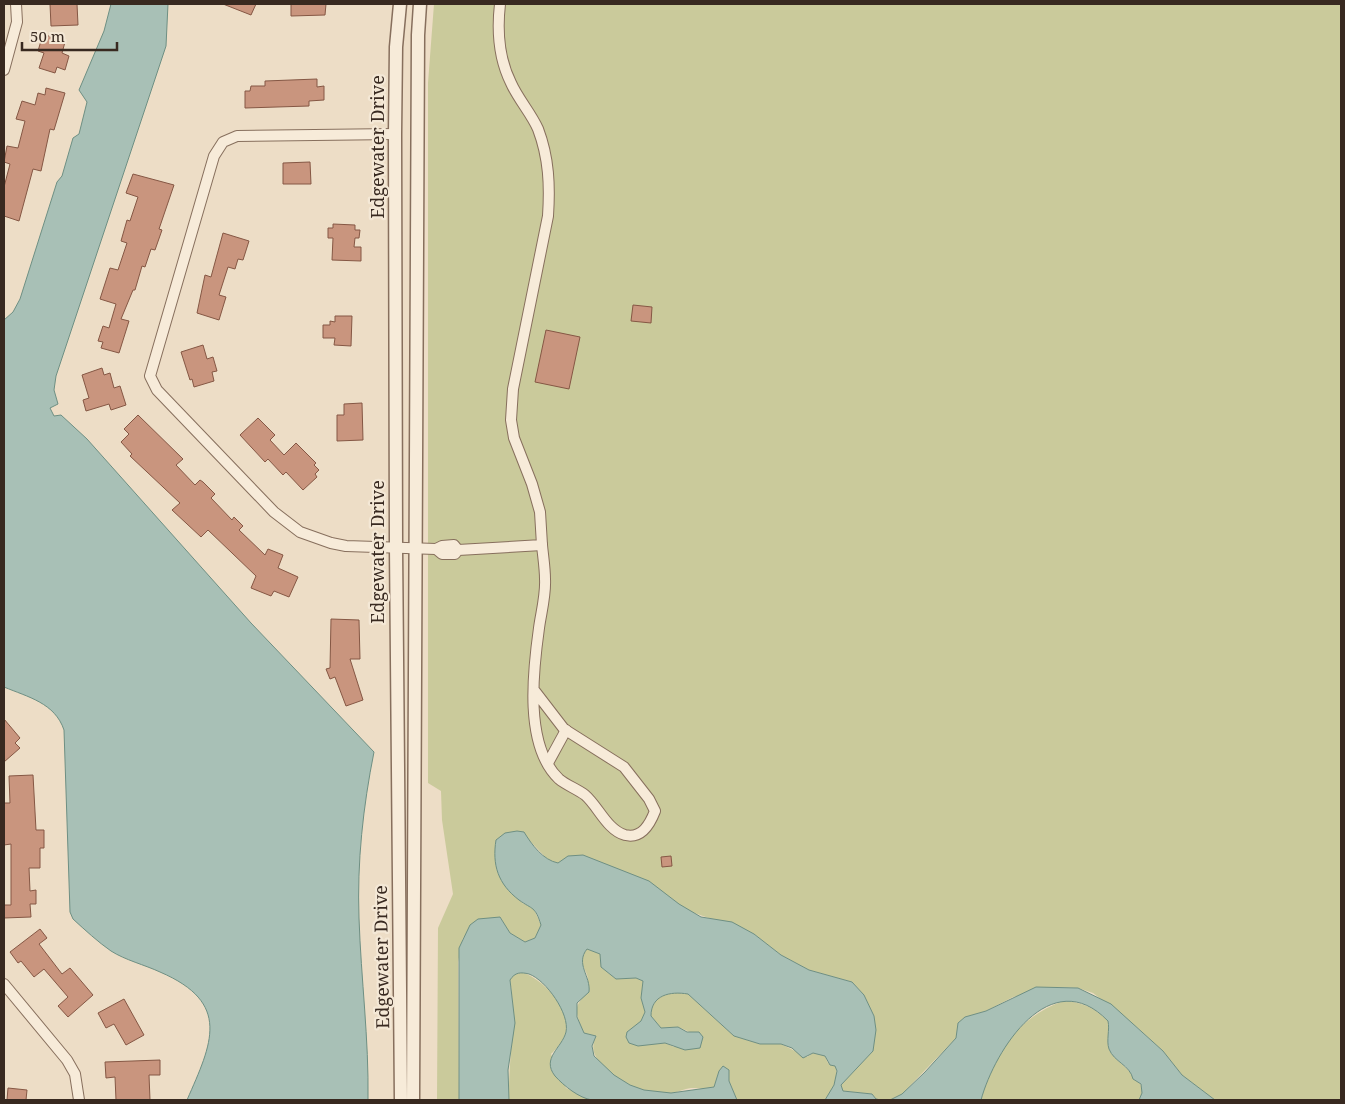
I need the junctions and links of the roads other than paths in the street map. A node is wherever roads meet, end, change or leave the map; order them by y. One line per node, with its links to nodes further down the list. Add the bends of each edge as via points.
1 (16, 4): 5 (street, via 17,22)
2 (400, 4): 6 (street, Edgewater Drive)
3 (420, 4): 9 (street, Edgewater Drive)
4 (500, 4): 7 (street, via 499,39 503,61 511,83 537,128 547,159 550,187 548,216 513,389 511,420 514,438 540,512)
5 (4, 70)
6 (395, 134): 8 (street, Edgewater Drive); 8 (street, via 237,136 222,142 214,156 150,376 157,390 287,523 300,532 331,544)
7 (542, 545): 9 (street, via 458,550 455,554); 10 (street, via 546,580)
8 (396, 548): 9 (street); 15 (street, Edgewater Drive)
9 (415, 548): 16 (street, Edgewater Drive)
10 (534, 690): 11 (street); 12 (street, via 534,724 542,755)
11 (566, 730): 12 (street); 12 (street, via 624,767 655,812 650,826 639,833 625,834 607,822 586,796 558,778)
12 (548, 762)
13 (5, 989): 14 (street, via 67,1060 75,1074)
14 (79, 1100)
15 (401, 1100)
16 (413, 1100)

